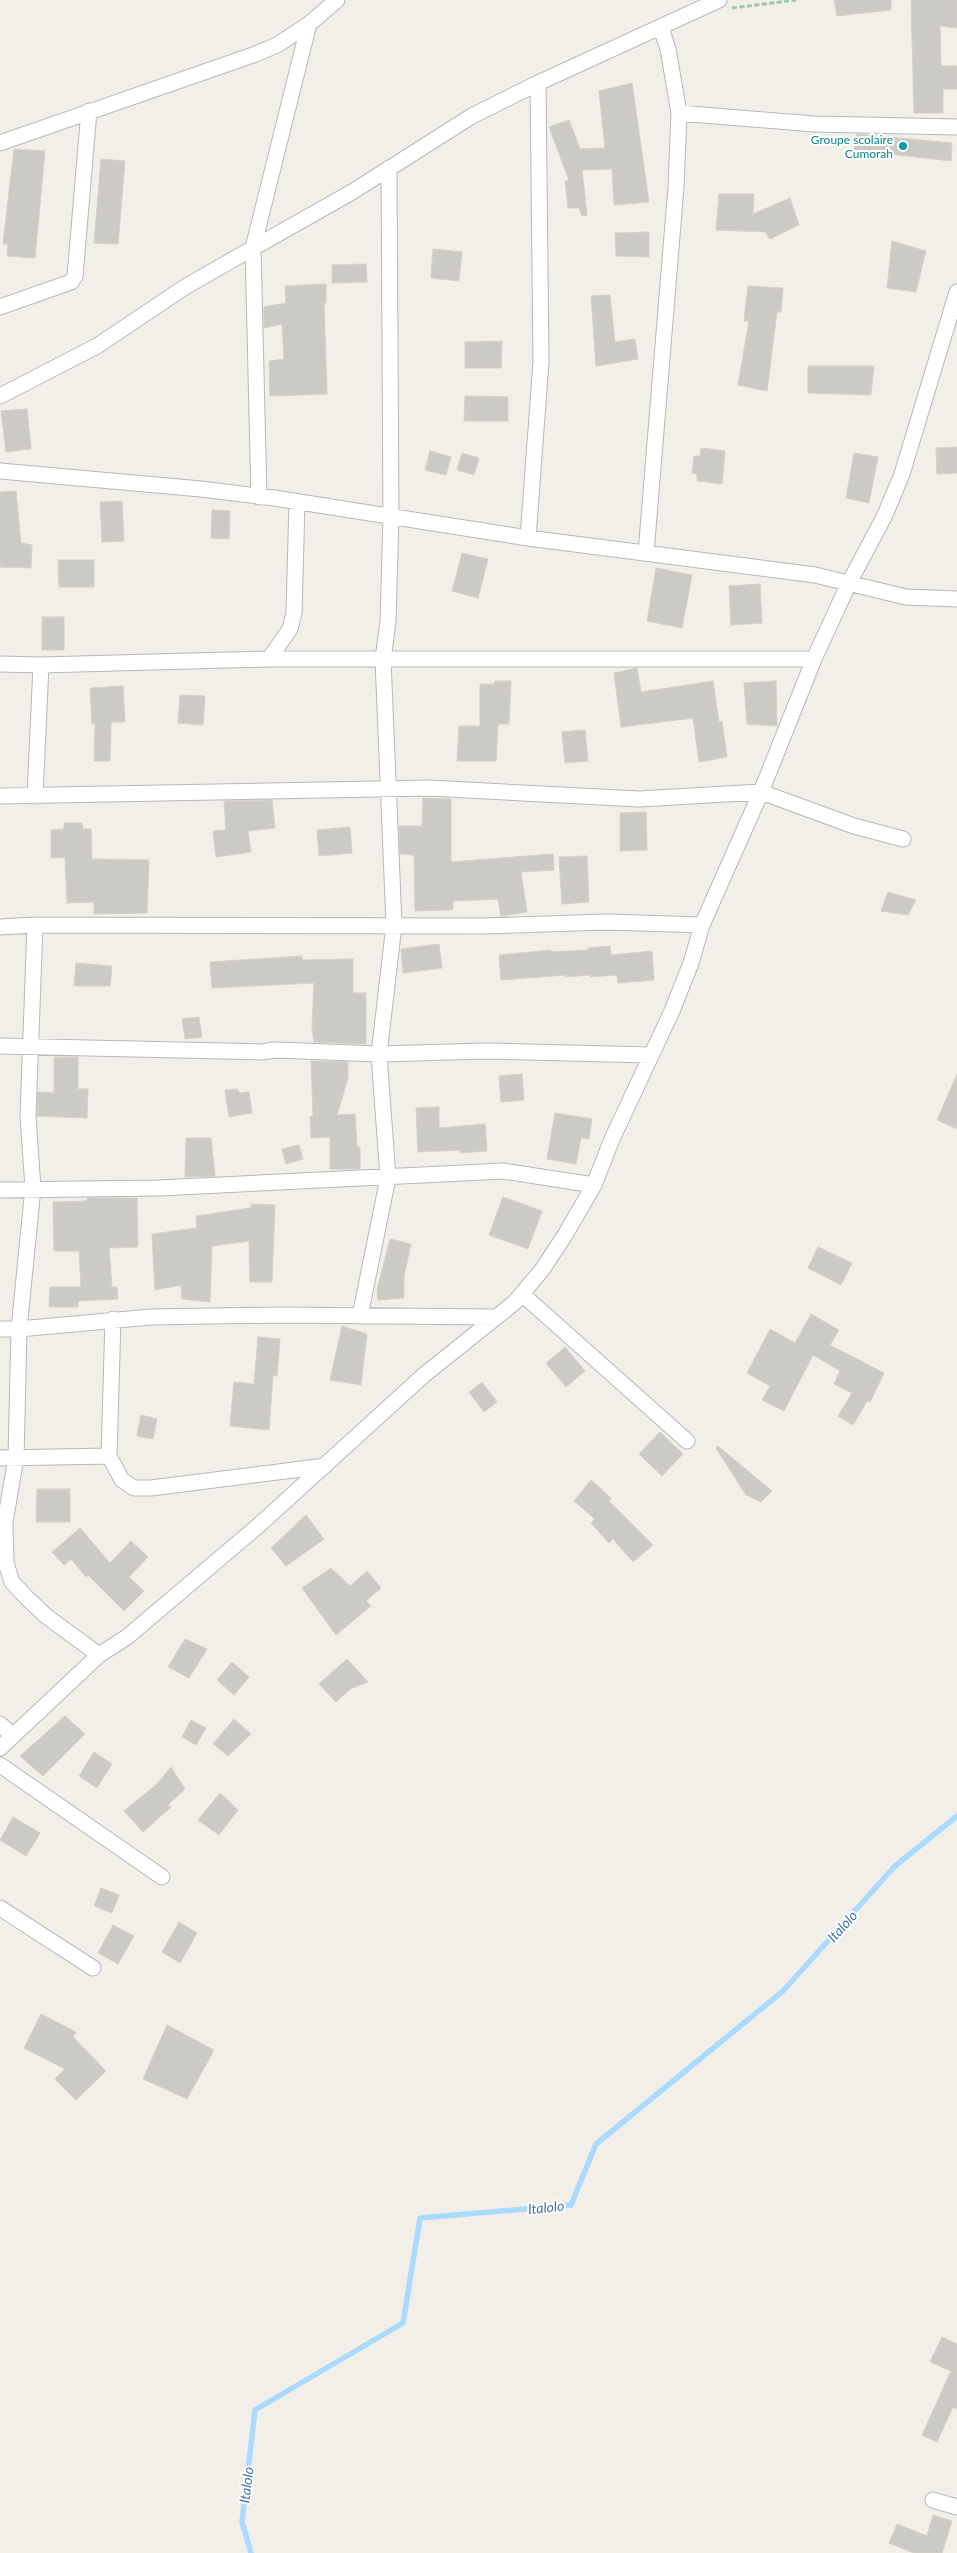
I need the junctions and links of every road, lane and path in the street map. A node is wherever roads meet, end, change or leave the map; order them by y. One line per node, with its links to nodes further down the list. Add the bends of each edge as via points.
1 (337, 0): 3 (street)
2 (719, 0): 4 (street)
3 (309, 24): 6 (street, via 277,45 253,55); 11 (street)
4 (661, 28): 5 (street); 7 (street)
5 (538, 83): 10 (street, via 472,116); 19 (street, via 541,362)
6 (89, 111): 9 (street); 13 (street, via 76,276 71,282)
7 (679, 113): 8 (street, via 814,124); 20 (street, via 676,187)
8 (957, 127)
9 (0, 143)
10 (388, 168): 11 (street); 18 (street)
11 (253, 248): 14 (street, via 185,287 97,346); 16 (street)
12 (957, 292): 21 (street, via 902,474 885,515)
13 (0, 307)
14 (0, 396)
15 (0, 471): 16 (street)
16 (259, 497): 17 (street)
17 (297, 502): 18 (street); 23 (street, via 294,613 290,630)
18 (391, 517): 19 (street); 24 (street, via 388,622)
19 (528, 538): 20 (street)
20 (646, 553): 21 (street, via 815,575)
21 (849, 583): 22 (street, via 906,597); 25 (street)
22 (957, 599)
23 (269, 659): 24 (street); 27 (street)
24 (383, 659): 25 (street); 28 (street)
25 (814, 659): 29 (street)
26 (0, 664): 27 (street)
27 (41, 665): 31 (street)
28 (390, 790): 29 (street, via 429,788 639,799); 31 (street); 34 (street)
29 (761, 792): 32 (street, via 854,826); 35 (street)
30 (0, 796): 31 (street)
31 (35, 796)
32 (903, 839)
33 (35, 925): 34 (street); 36 (street); 37 (street)
34 (394, 926): 35 (street, via 606,922); 39 (street)
35 (702, 926): 40 (street, via 682,987)
36 (0, 927)
37 (30, 1045): 38 (street); 39 (street); 43 (street, via 28,1116)
38 (0, 1046)
39 (379, 1054): 40 (street, via 486,1051); 41 (street)
40 (651, 1055): 42 (street)
41 (388, 1178): 42 (street, via 504,1171); 43 (street, via 159,1188); 46 (street)
42 (594, 1185): 45 (street, via 542,1270)
43 (33, 1188): 44 (street); 50 (street)
44 (0, 1190)
45 (522, 1294): 47 (street); 51 (street)
46 (360, 1316): 47 (street); 48 (street)
47 (496, 1317): 55 (street, via 417,1381)
48 (113, 1319): 50 (street); 52 (street)
49 (0, 1329): 50 (street)
50 (19, 1329): 54 (street)
51 (687, 1441)
52 (109, 1456): 54 (street); 55 (street, via 122,1480 134,1488)
53 (0, 1458): 54 (street)
54 (16, 1458): 56 (street, via 5,1522 6,1563 12,1582 46,1616)
55 (325, 1466): 56 (street, via 134,1631)
56 (99, 1655): 58 (street)
57 (0, 1724): 58 (street)
58 (13, 1736): 59 (street)
59 (0, 1748)
60 (0, 1765): 61 (street)
61 (162, 1877)
62 (0, 1908): 63 (street)
63 (93, 1968)
64 (933, 2500): 65 (street)
65 (957, 2507)

